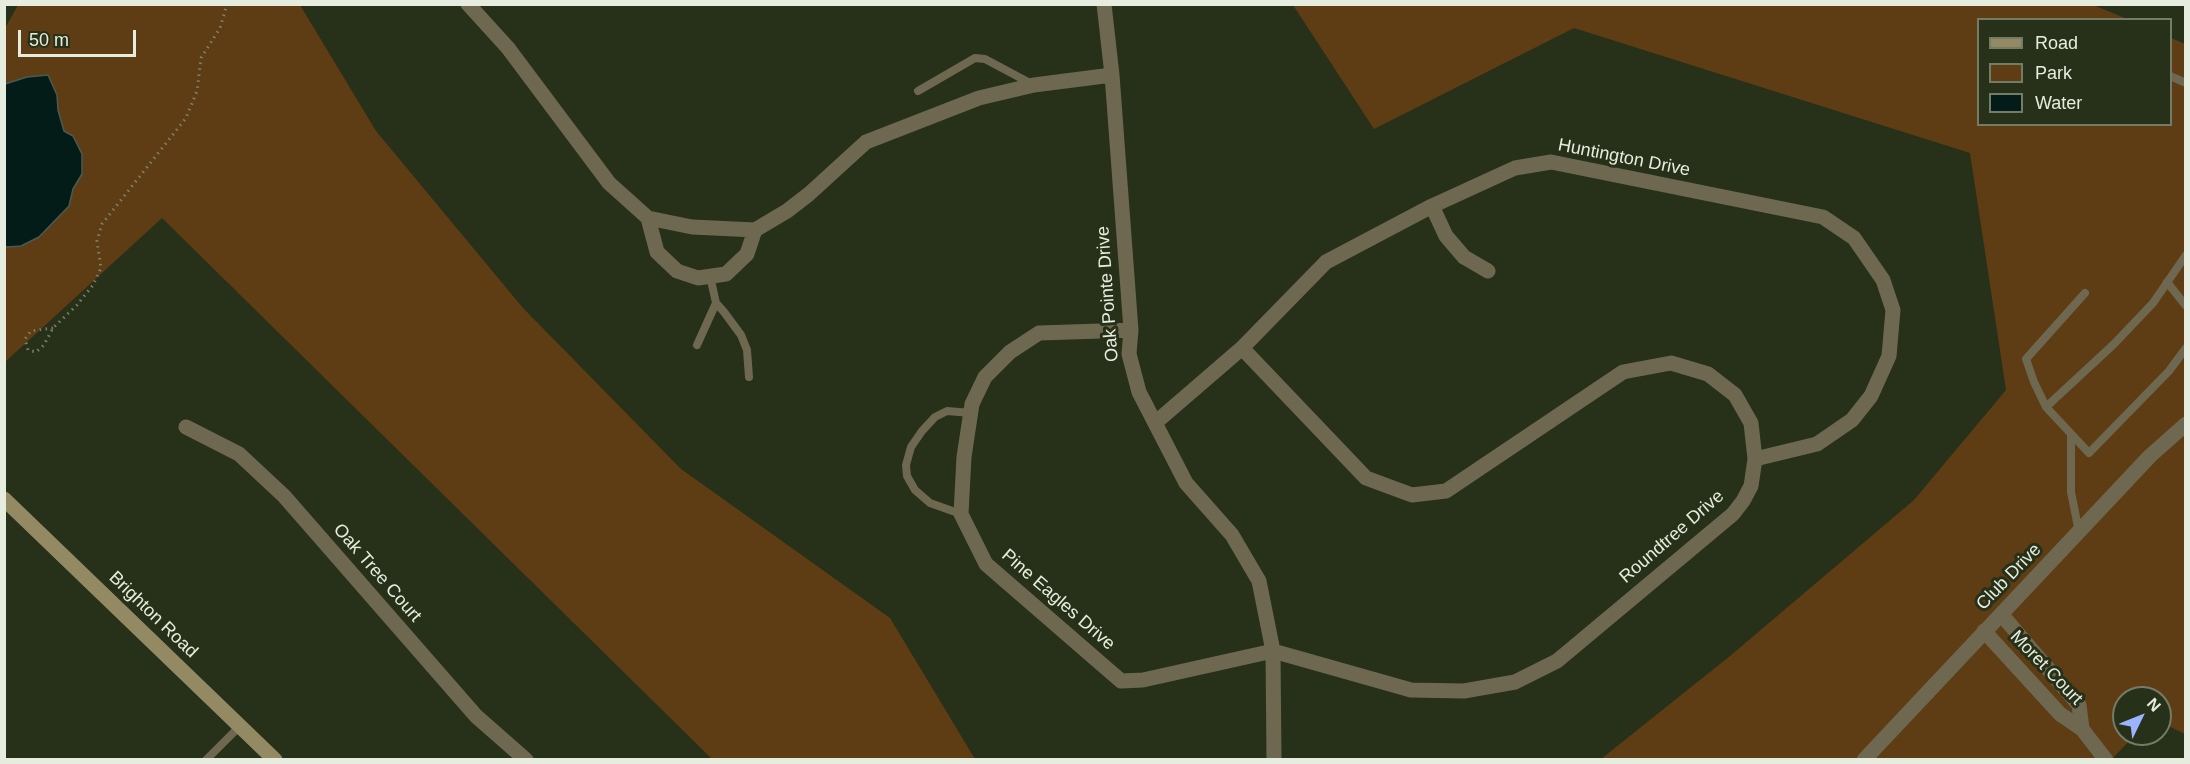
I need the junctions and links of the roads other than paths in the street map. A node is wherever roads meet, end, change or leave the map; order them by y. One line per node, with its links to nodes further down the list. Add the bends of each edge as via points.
1 (468, 4): 9 (street, via 508,48 609,183)
2 (1104, 4): 3 (street, Oak Pointe Drive)
3 (1112, 75): 6 (street); 18 (street, Oak Pointe Drive)
4 (2172, 77): 5 (lane)
5 (2186, 83)
6 (1034, 85): 7 (lane, via 985,59 975,58); 10 (street, via 979,98 866,142 809,194)
7 (918, 91)
8 (1431, 207): 12 (street, via 1446,236 1464,257); 20 (street, Huntington Drive, via 1326,262); 29 (street, Huntington Drive, via 1515,168 1551,162 1823,217 1854,238 1883,280 1893,310 1888,356 1871,396 1852,420 1817,444)
9 (648, 218): 10 (street, via 692,227); 13 (street, via 657,252 677,271 698,278)
10 (755, 230): 13 (street, via 747,254 726,274)
11 (2186, 255): 14 (lane)
12 (1488, 271)
13 (710, 276): 16 (lane)
14 (2167, 282): 17 (lane); 23 (lane, via 2153,303 2114,344)
15 (2085, 293): 23 (lane, via 2026,359)
16 (716, 303): 19 (lane); 22 (lane, via 741,335 747,350)
17 (2186, 306)
18 (1131, 330): 24 (street, Pine Eagles Drive, via 1039,333 1010,352 985,377); 25 (street, Oak Pointe Drive, via 1129,354 1139,392)
19 (697, 345)
20 (1242, 348): 25 (street, Huntington Drive); 29 (street, Roundtree Drive, via 1366,478 1412,495 1446,491 1623,372 1671,363 1708,374 1736,395 1751,423)
21 (2186, 348): 28 (lane, via 2169,371 2089,453)
22 (749, 377)
23 (2046, 407): 28 (lane)
24 (971, 413): 31 (street, Pine Eagles Drive); 31 (lane, via 947,411 935,417 921,430 906,465 915,490 941,509)
25 (1155, 423): 35 (street, Oak Pointe Drive, via 1186,483 1232,535 1259,581)
26 (2186, 424): 32 (street, Club Drive, via 2150,456)
27 (186, 427): 40 (street, Oak Tree Court, via 240,454 284,496 476,716)
28 (2071, 433): 32 (lane, via 2071,492)
29 (1755, 459): 35 (street, Roundtree Drive, via 1751,486 1733,514 1557,661 1515,682 1464,691 1411,690)
30 (4, 499): 36 (street, Brighton Road)
31 (961, 514): 35 (street, Pine Eagles Drive, via 986,564 1120,681 1143,680)
32 (2079, 533): 33 (street, Club Drive)
33 (2001, 614): 34 (street, Club Drive); 37 (street, Moret Court, via 2079,705)
34 (1984, 631): 37 (street, Moret Court, via 2060,714); 42 (street, Club Drive)
35 (1273, 651): 41 (street, Oak Pointe Drive)
36 (240, 726): 38 (lane); 39 (street, Brighton Road)
37 (2082, 729): 43 (street, Moret Court)
38 (206, 759)
39 (275, 759)
40 (526, 759)
41 (1274, 759)
42 (1864, 759)
43 (2106, 759)

